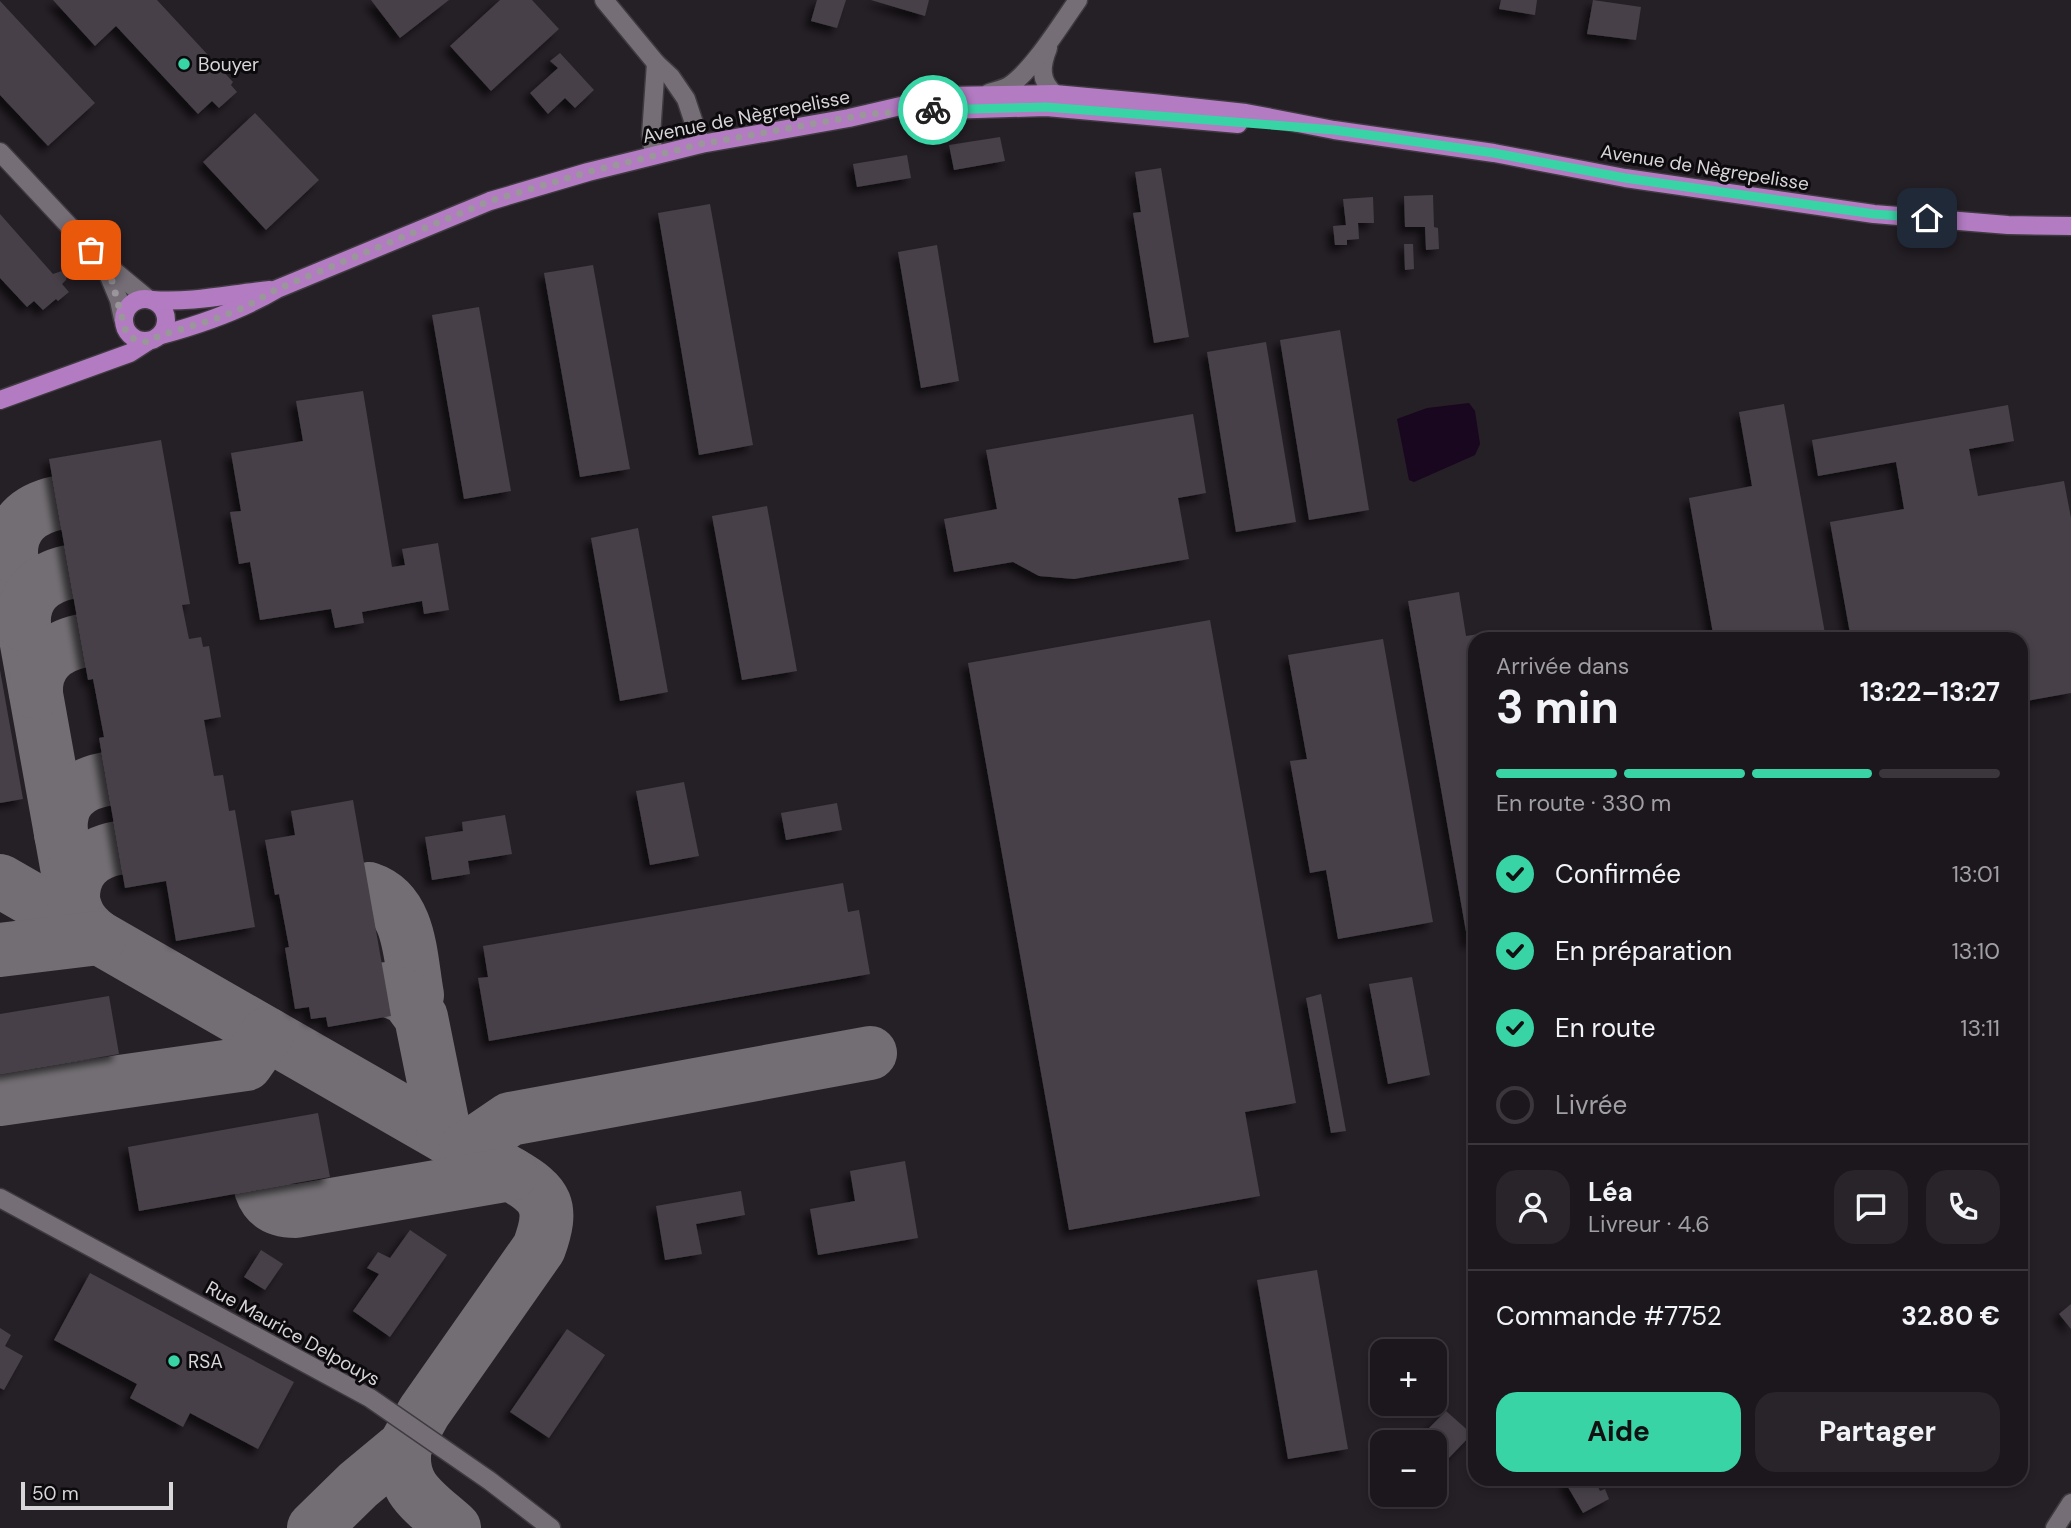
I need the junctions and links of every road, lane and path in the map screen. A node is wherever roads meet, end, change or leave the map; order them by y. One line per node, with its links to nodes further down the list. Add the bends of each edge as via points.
1 (604, 0): 4 (street)
2 (1078, 0): 3 (street)
3 (1052, 37): 5 (street, via 1018,79); 6 (street, via 1042,74)
4 (656, 63): 9 (street, via 686,99); 11 (street)
5 (985, 94): 6 (main road, Avenue de Nègrepelisse); 7 (main road, Avenue de Nègrepelisse, via 944,96)
6 (1055, 94): 8 (main road, Avenue de Nègrepelisse, via 1246,113)
7 (868, 114): 8 (main road, Avenue de Nègrepelisse, via 1046,107); 9 (main road, Avenue de Nègrepelisse)
8 (1334, 130): 12 (main road, Avenue de Nègrepelisse, via 1874,214)
9 (701, 144): 11 (main road, Avenue de Nègrepelisse)
10 (0, 152): 13 (street)
11 (654, 155): 14 (main road, Avenue de Nègrepelisse, via 490,201)
12 (2071, 226)
13 (102, 261): 15 (street); 16 (street)
14 (277, 289): 15 (main road, Avenue de Nègrepelisse, via 205,299); 17 (main road, Avenue de Nègrepelisse, via 245,307)
15 (150, 300): 16 (main road, via 134,302); 17 (main road, via 166,315)
16 (123, 322): 17 (main road, via 132,338); 18 (main road, via 112,347)
17 (154, 338): 18 (main road, Avenue de Nègrepelisse)
18 (97, 363): 19 (main road, Avenue de Nègrepelisse)
19 (0, 400)
20 (0, 1198): 22 (street, Rue Maurice Delpouys, via 370,1398)
21 (2071, 1503): 23 (street)
22 (551, 1528)
23 (2055, 1528)

